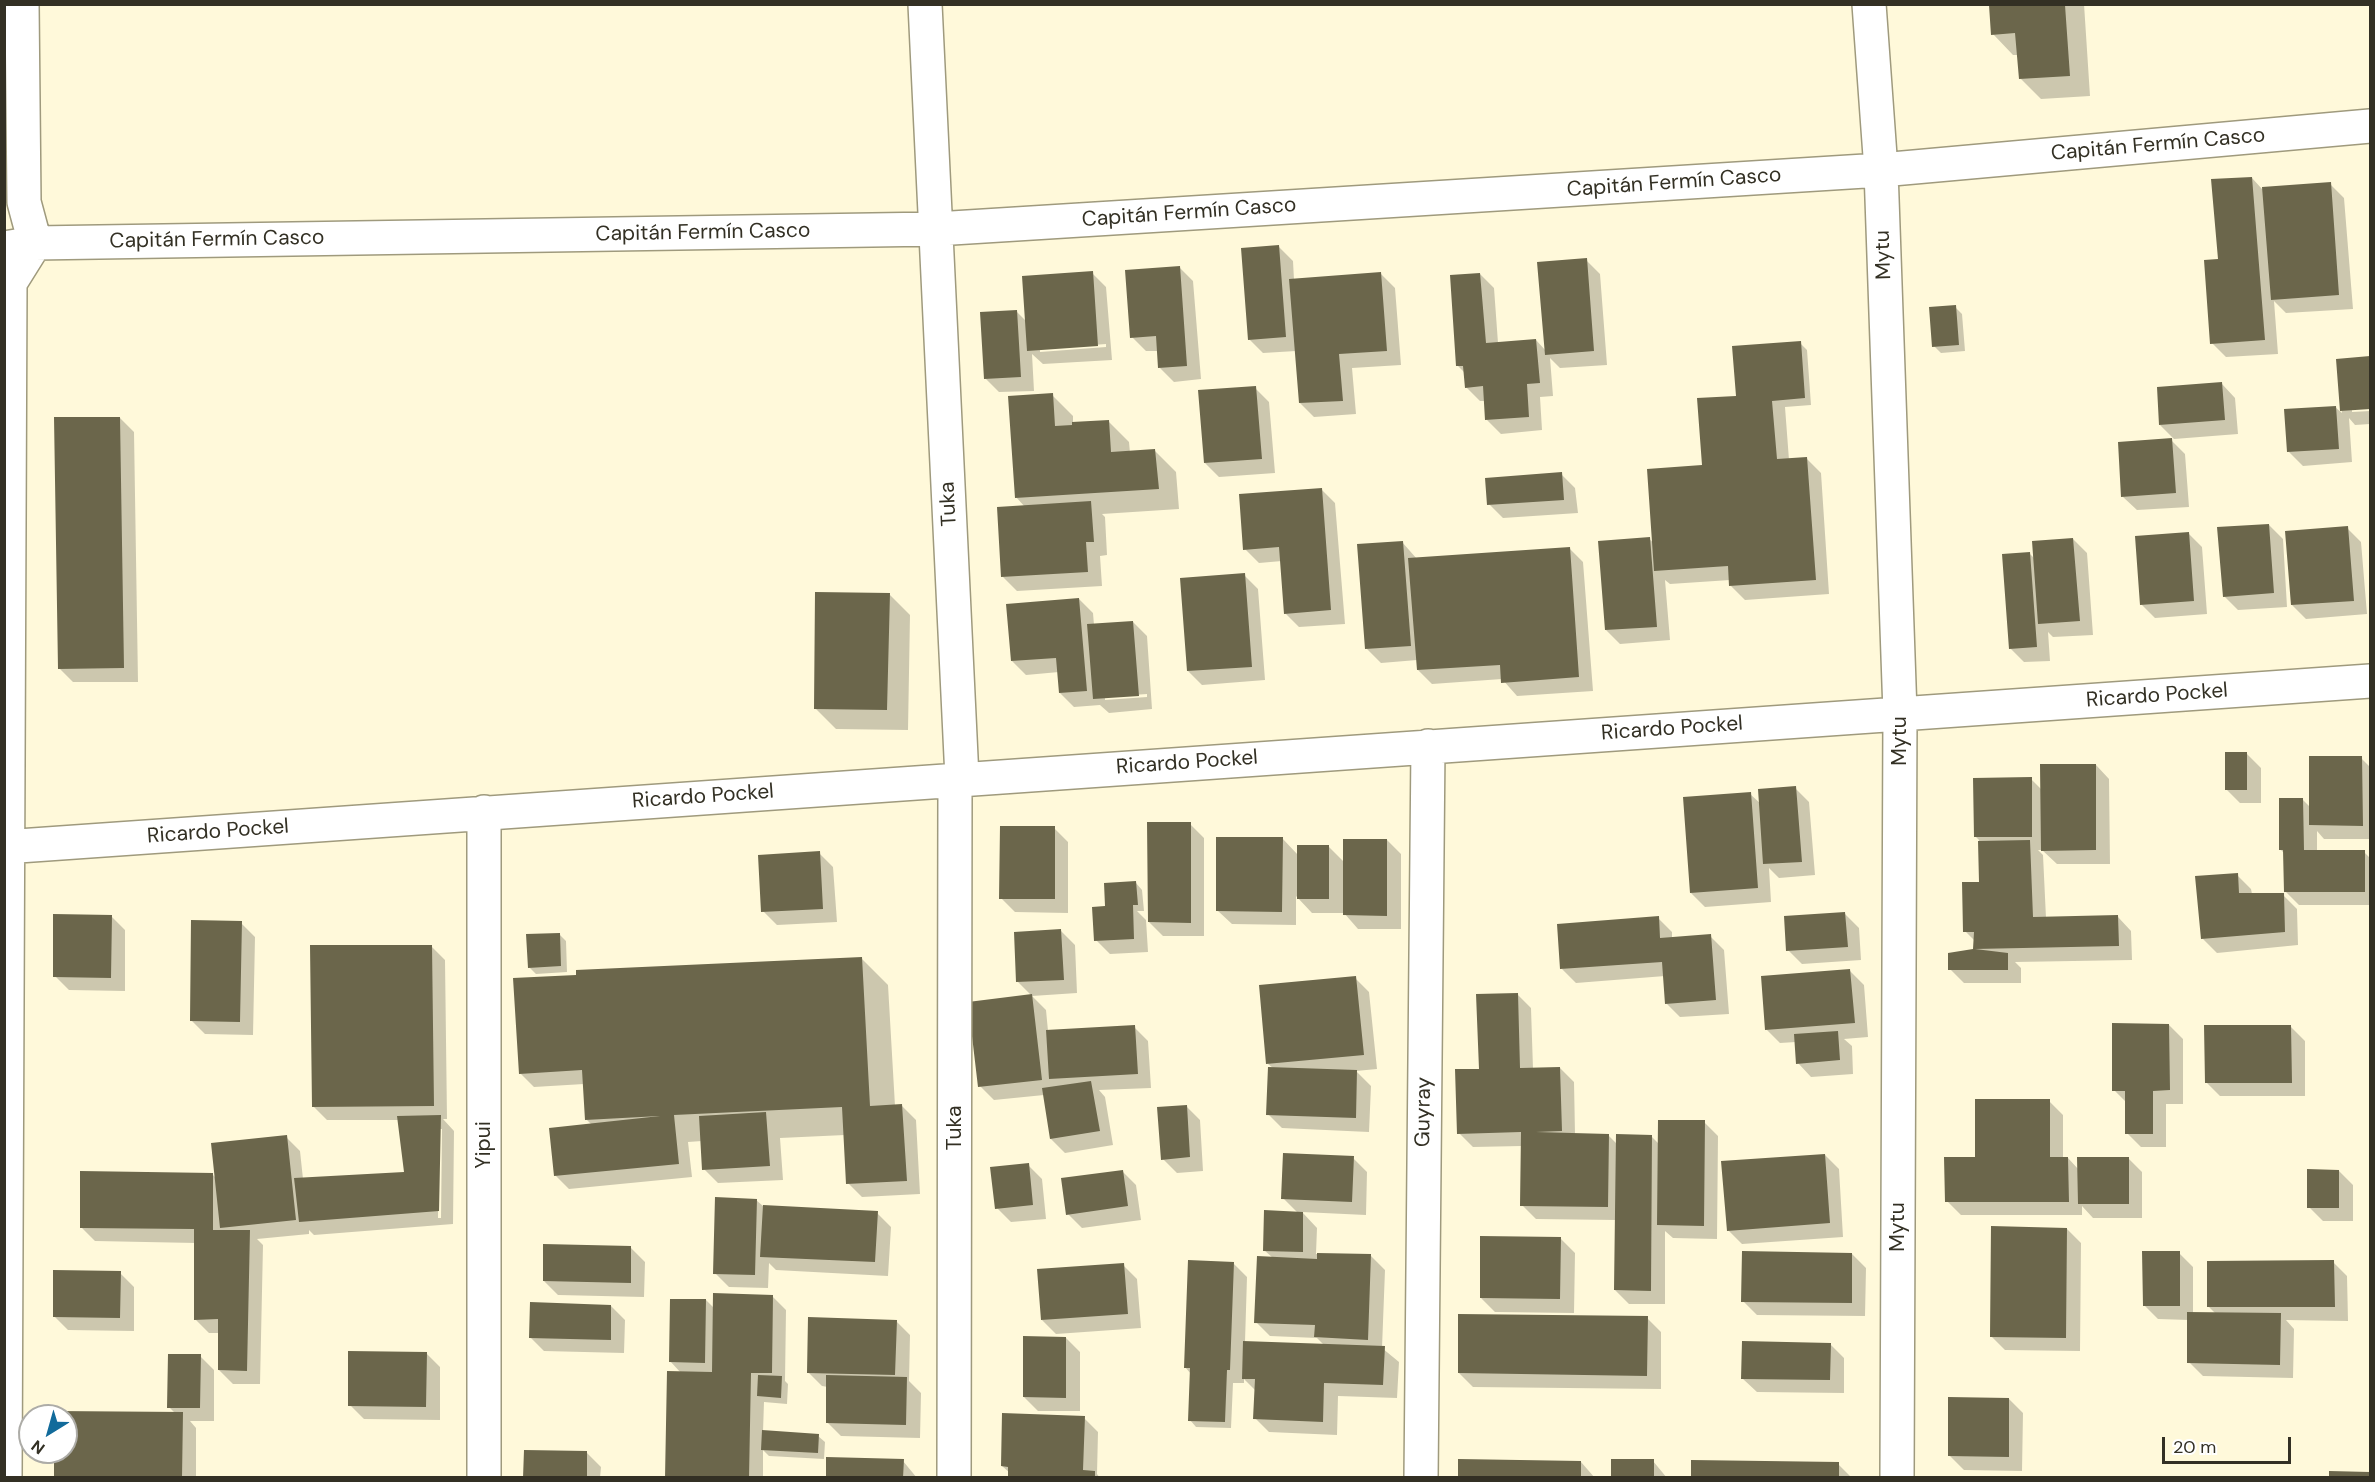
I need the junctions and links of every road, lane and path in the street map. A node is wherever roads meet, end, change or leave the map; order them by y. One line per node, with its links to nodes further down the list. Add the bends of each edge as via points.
1 (22, 4): 7 (street, via 24,202)
2 (925, 4): 6 (street, Tuka)
3 (1869, 4): 5 (street, Mytu)
4 (2370, 126): 5 (street, Capitán Fermín Casco)
5 (1881, 170): 6 (street, Capitán Fermín Casco); 9 (street, Mytu)
6 (936, 230): 7 (street, Capitán Fermín Casco); 11 (street, Tuka)
7 (20, 245): 13 (street, via 10,283)
8 (2370, 681): 9 (street, Ricardo Pockel)
9 (1900, 713): 10 (street, Ricardo Pockel); 18 (street, Mytu)
10 (1428, 746): 11 (street, Ricardo Pockel); 17 (street, Guyray)
11 (959, 778): 12 (street, Ricardo Pockel); 16 (street, Tuka)
12 (484, 813): 13 (street, Ricardo Pockel); 15 (street, Yipui)
13 (7, 847): 14 (street)
14 (5, 1478)
15 (484, 1478)
16 (954, 1478)
17 (1421, 1478)
18 (1897, 1478)

